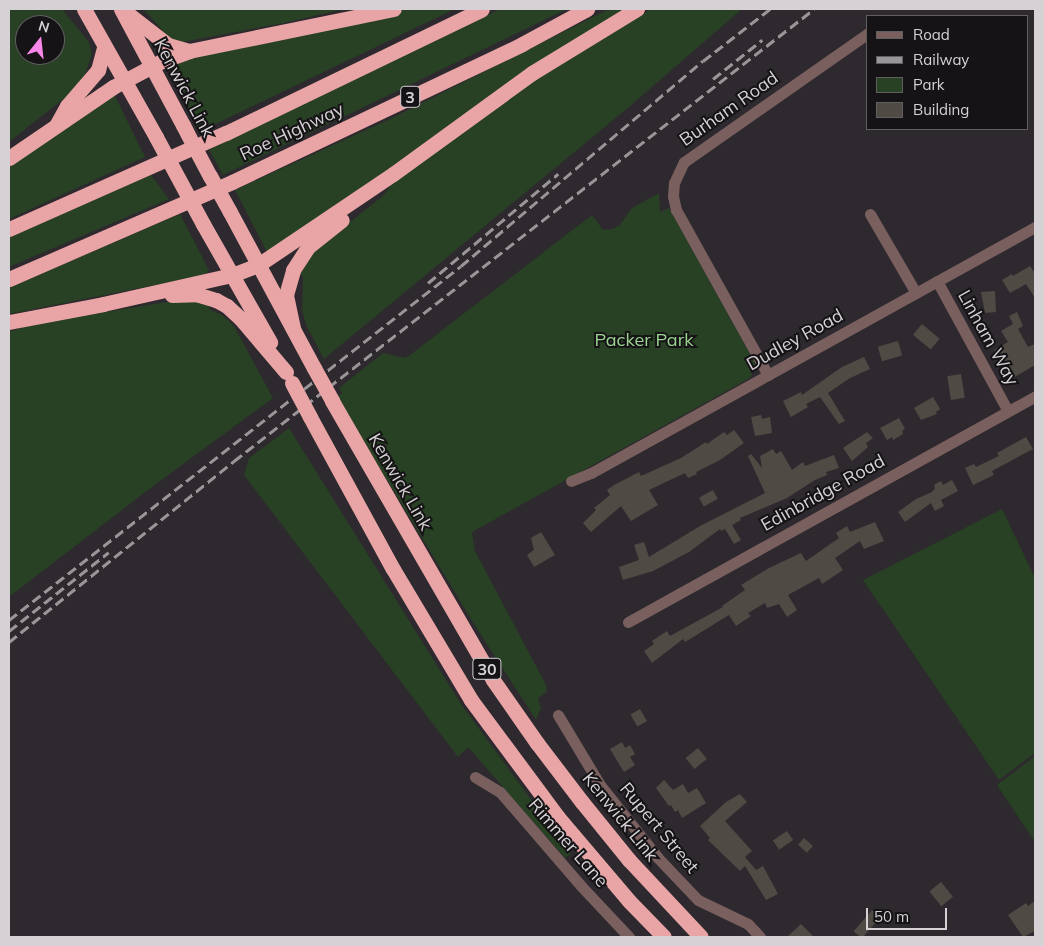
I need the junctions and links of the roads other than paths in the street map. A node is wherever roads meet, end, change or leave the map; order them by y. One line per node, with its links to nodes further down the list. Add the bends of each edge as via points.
1 (84, 9): 8 (highway, 30)
2 (121, 9): 9 (highway, via 168,45); 10 (highway, Kenwick Link / 30)
3 (394, 9): 9 (highway)
4 (482, 9): 17 (highway, Roe Highway, via 226,132)
5 (587, 9): 20 (highway, Roe Highway / 3, via 522,44 232,182)
6 (637, 9): 14 (highway, via 532,73)
7 (866, 35): 26 (street, Burham Road, via 684,162 674,183 676,210)
8 (104, 48): 11 (highway, 30); 12 (highway, via 98,70 67,106)
9 (189, 51): 10 (highway)
10 (152, 66): 11 (highway); 18 (highway, Kenwick Link / 30, bridge)
11 (124, 80): 12 (highway); 19 (highway, 30, bridge)
12 (55, 127): 13 (highway)
13 (9, 158)
14 (393, 174): 18 (highway); 25 (highway, via 376,194 308,247 299,258 286,295)
15 (870, 214): 22 (street)
16 (1035, 227): 21 (street, Dudley Road)
17 (9, 229)
18 (258, 265): 19 (highway); 25 (highway, Kenwick Link / 30)
19 (232, 275): 23 (highway); 27 (highway, 30)
20 (9, 279)
21 (937, 281): 22 (street, Dudley Road); 29 (street, Linham Way)
22 (916, 293): 26 (street, Dudley Road)
23 (104, 304): 24 (highway); 27 (highway, via 186,294 216,300 240,318)
24 (9, 322)
25 (292, 328): 36 (highway, Kenwick Link / 30, bridge, via 493,680 582,802 629,860)
26 (768, 375): 30 (street, Dudley Road)
27 (289, 378): 35 (highway, 30, bridge, via 393,568 472,700 557,816)
28 (1035, 396): 29 (street, Edinbridge Road)
29 (1008, 411): 31 (street, Edinbridge Road)
30 (571, 481)
31 (628, 622)
32 (558, 715): 37 (street, Rupert Street, via 600,785 658,858 698,900 748,924)
33 (475, 777): 34 (street, Rimmer Lane, via 500,792)
34 (629, 937)
35 (664, 937)
36 (700, 937)
37 (760, 937)

